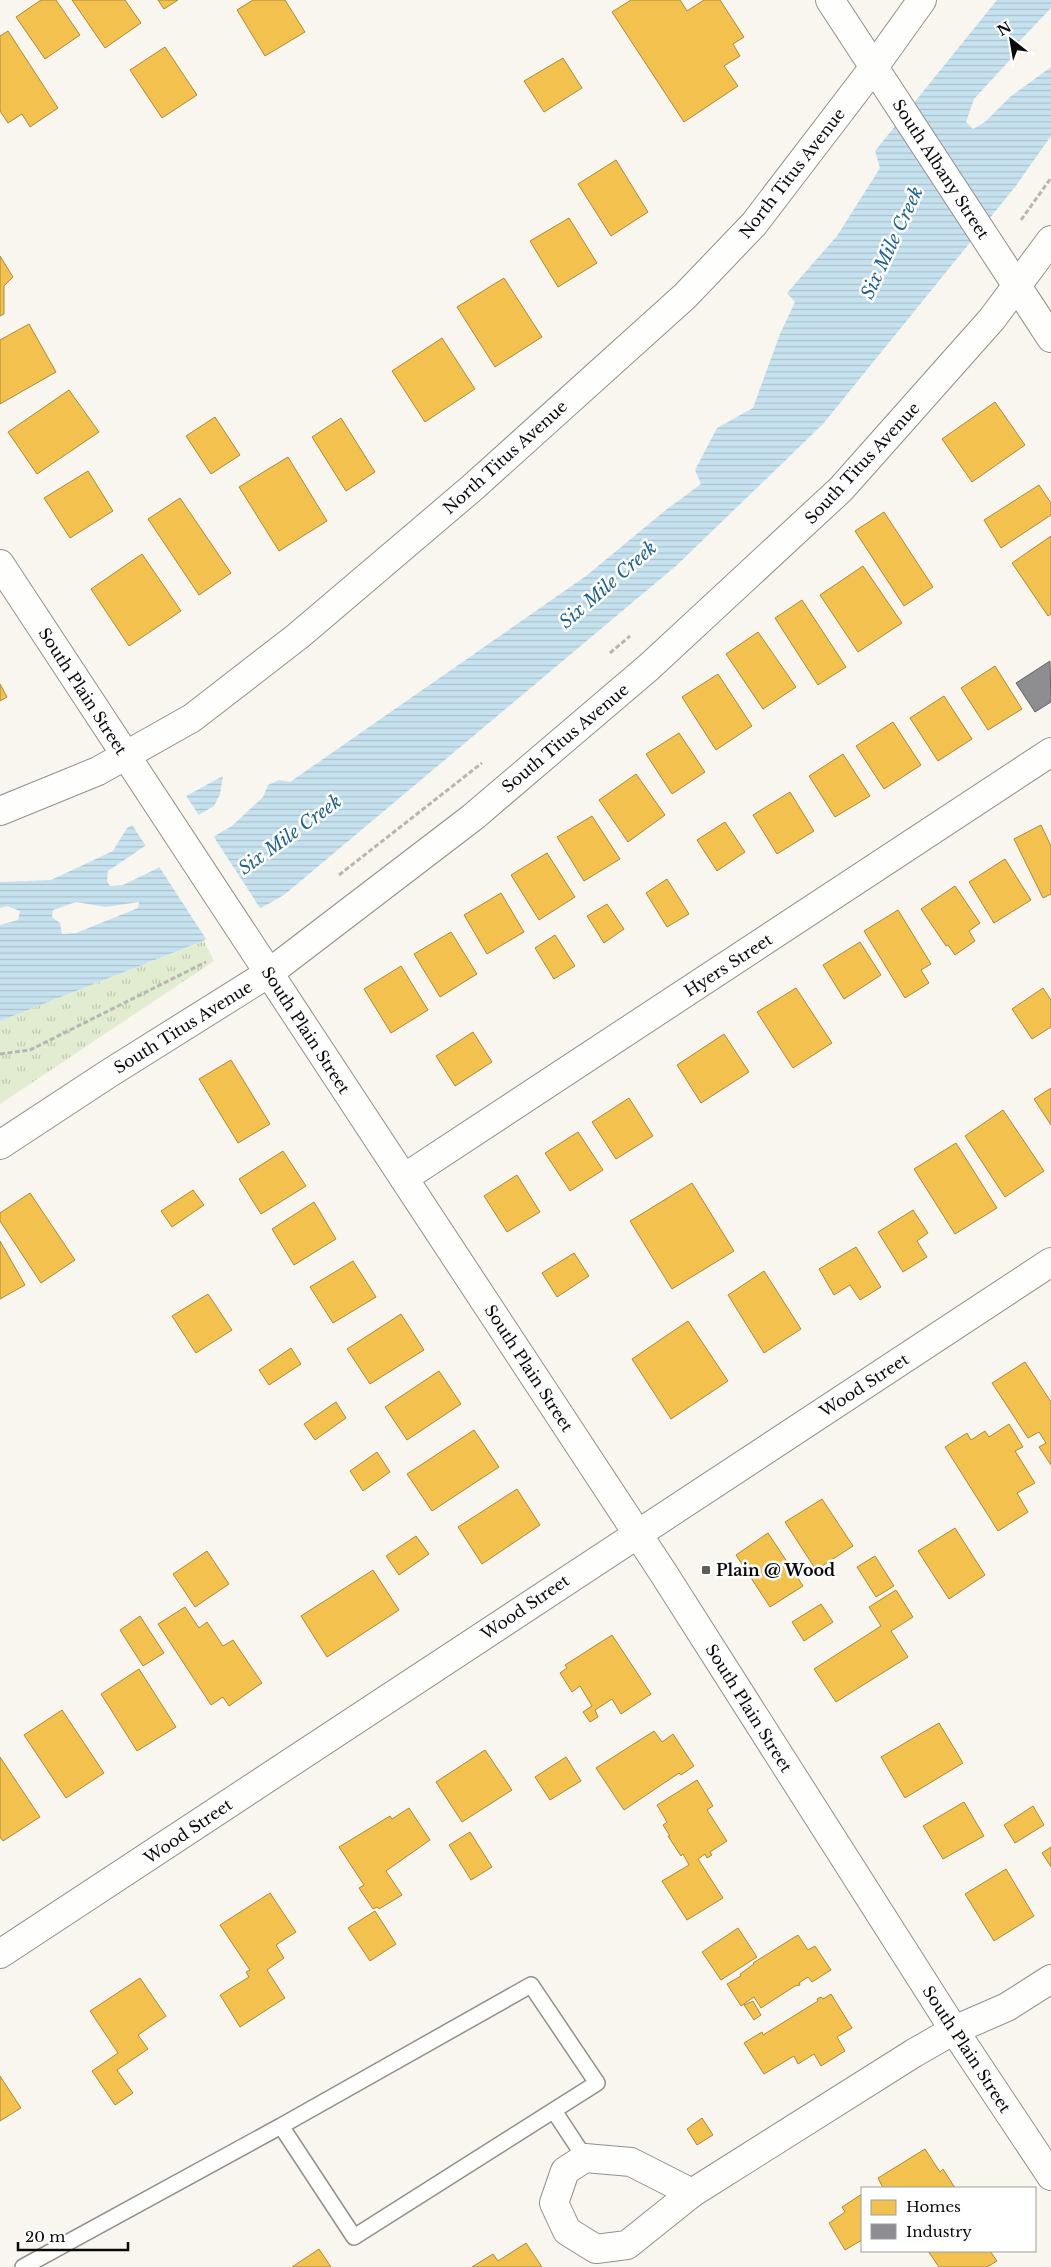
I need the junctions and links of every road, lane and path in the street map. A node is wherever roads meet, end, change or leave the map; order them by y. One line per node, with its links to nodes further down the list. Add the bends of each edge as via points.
1 (830, 0): 3 (street, South Albany Street)
2 (922, 0): 3 (street, North Titus Avenue)
3 (874, 67): 7 (street, South Albany Street); 13 (street, North Titus Avenue, via 754,224 685,296 472,488 298,636 192,718)
4 (1051, 178): 5 (path)
5 (1018, 225)
6 (1051, 240): 7 (street, South Titus Avenue)
7 (1017, 287): 8 (street, South Albany Street); 18 (street, South Titus Avenue, via 841,489 649,667 473,817)
8 (1051, 338)
9 (0, 564): 13 (street, South Plain Street)
10 (635, 632): 11 (path)
11 (605, 657)
12 (1051, 752): 21 (street, Hyers Street)
13 (124, 754): 15 (street, North Titus Avenue, via 98,771); 18 (street, South Plain Street)
14 (486, 759): 16 (path)
15 (0, 811)
16 (332, 880)
17 (206, 962): 19 (path, via 30,1050)
18 (269, 974): 20 (street, South Titus Avenue); 21 (street, South Plain Street)
19 (0, 1054)
20 (0, 1145)
21 (404, 1178): 23 (street, South Plain Street)
22 (1051, 1262): 23 (street, Wood Street)
23 (638, 1534): 24 (street, Wood Street); 26 (street, South Plain Street)
24 (0, 1954)
25 (1051, 1979): 26 (street, via 1007,2007)
26 (954, 2030): 30 (street, South Plain Street); 31 (street)
27 (554, 2111): 28 (lane, via 354,2237); 28 (lane, via 597,2084 531,1985); 29 (lane)
28 (281, 2126): 32 (lane)
29 (585, 2158): 31 (street, via 631,2162); 31 (street, via 565,2171 554,2203 567,2231 596,2249 627,2245)
30 (1051, 2176)
31 (692, 2193)
32 (23, 2267)

